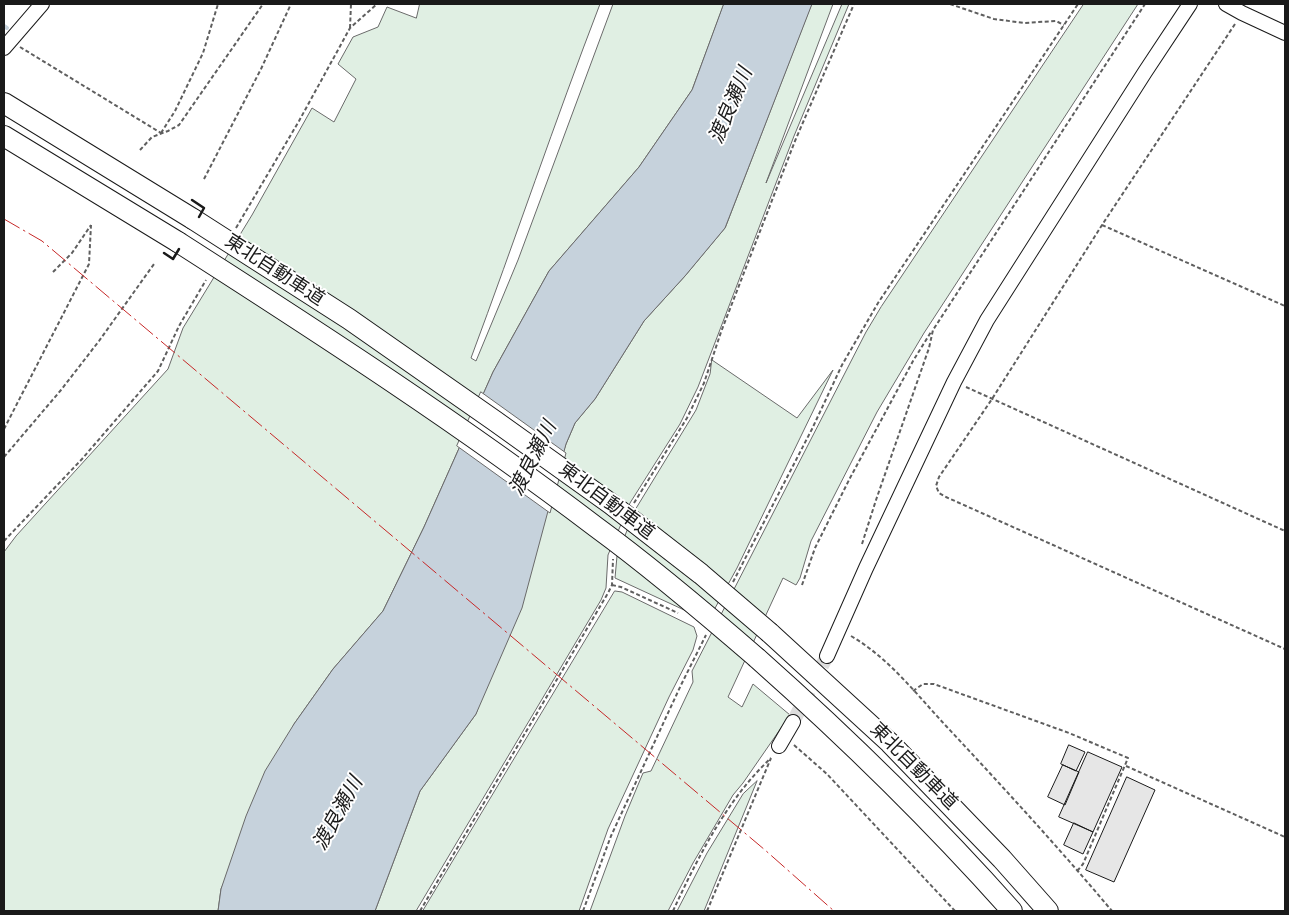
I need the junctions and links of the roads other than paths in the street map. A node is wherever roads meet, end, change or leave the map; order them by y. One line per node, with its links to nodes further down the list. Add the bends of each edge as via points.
1 (42, 4): 5 (street)
2 (1190, 4): 8 (street, via 987,320 954,382)
3 (1226, 4): 4 (street)
4 (1285, 33)
5 (6, 42)
6 (4, 103): 12 (highway, 東北自動車道, bridge, via 349,320 611,504 701,574 842,698 904,757)
7 (4, 136): 11 (highway, 東北自動車道, bridge, via 336,343 597,527 686,597 827,720 929,820)
8 (827, 656)
9 (793, 722): 10 (street)
10 (782, 742)
11 (1012, 911)
12 (1048, 911)

